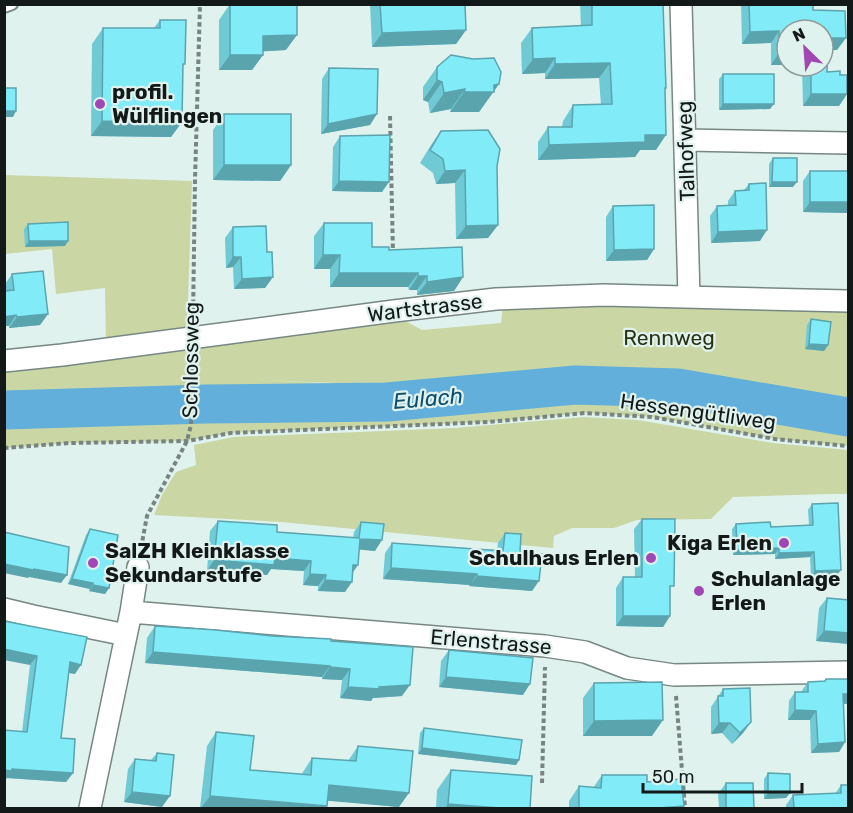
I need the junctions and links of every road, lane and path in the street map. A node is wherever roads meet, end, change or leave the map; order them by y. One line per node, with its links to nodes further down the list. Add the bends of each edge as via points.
1 (12, 4): 4 (lane)
2 (200, 4): 11 (path, Schlossweg)
3 (681, 4): 6 (street, Talhofweg)
4 (4, 8)
5 (390, 116): 8 (path)
6 (686, 140): 7 (street); 9 (street, Talhofweg)
7 (849, 142)
8 (393, 265)
9 (689, 297): 10 (street, Wartstrasse); 11 (street, Wartstrasse, via 496,299)
10 (849, 301)
11 (192, 338): 12 (street, Wartstrasse); 13 (path, Schlossweg, via 191,425)
12 (4, 361)
13 (187, 441): 14 (path, Hessengütliweg, via 231,433 488,422 585,413 652,417 775,439); 15 (path, Hessengütliweg); 16 (path, Schlossweg, via 147,516)
14 (849, 446)
15 (4, 448)
16 (138, 567): 18 (street)
17 (4, 609): 19 (street)
18 (131, 612): 19 (street); 20 (street, Erlenstrasse)
19 (126, 635): 24 (street)
20 (545, 646): 22 (street, Erlenstrasse, via 585,652 627,668); 23 (path)
21 (849, 672): 22 (street, Erlenstrasse)
22 (674, 675): 25 (path)
23 (542, 783)
24 (90, 808)
25 (685, 808)

